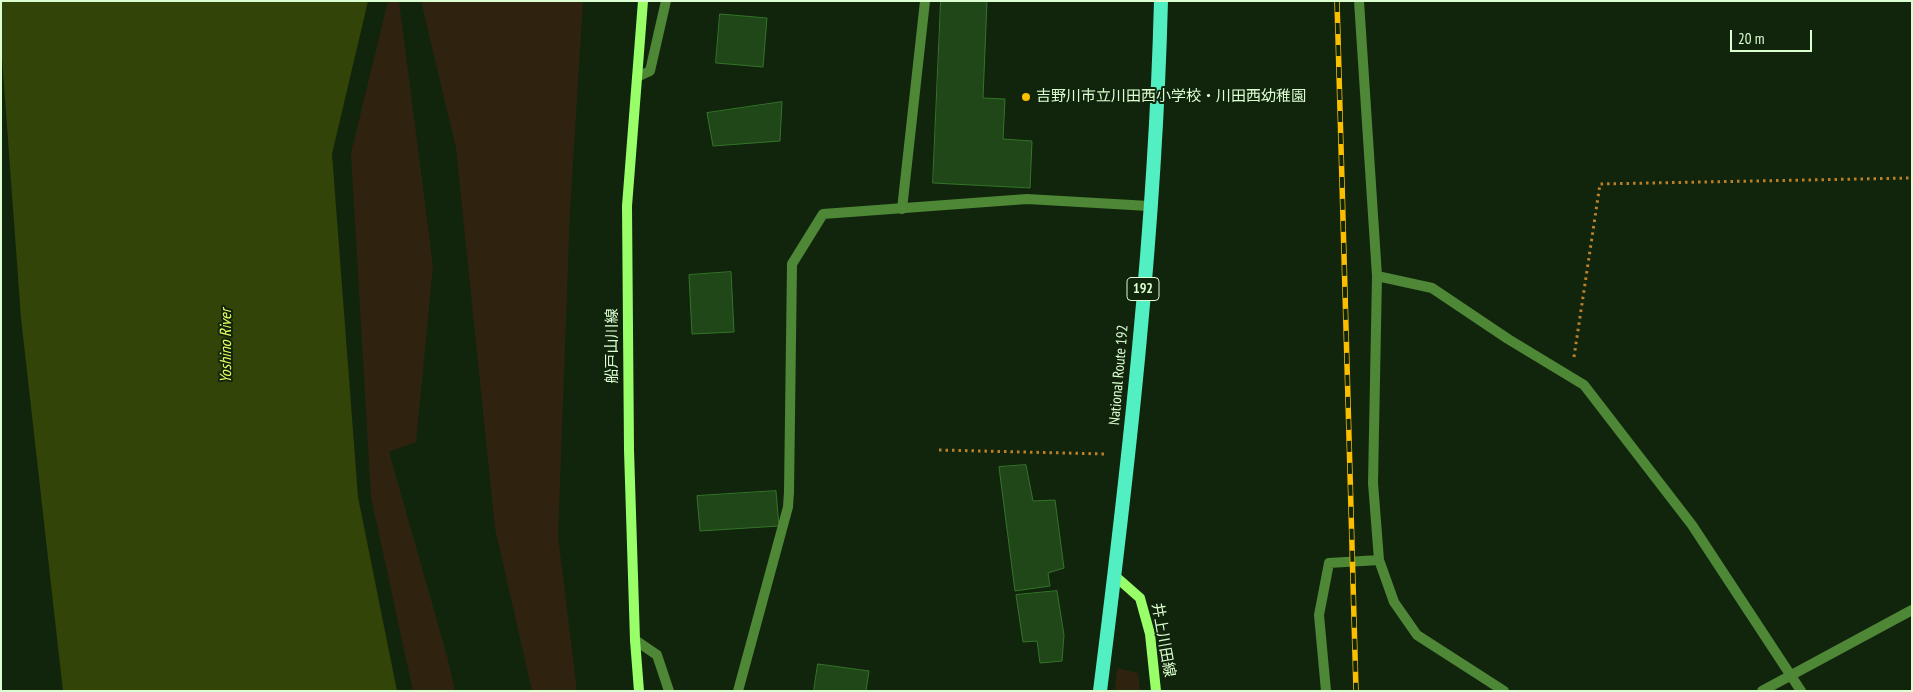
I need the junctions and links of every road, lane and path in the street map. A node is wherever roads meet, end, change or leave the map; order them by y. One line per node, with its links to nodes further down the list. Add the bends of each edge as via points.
1 (643, 1): 6 (main road, 船戸山川線)
2 (666, 1): 6 (street, via 650,71)
3 (924, 1): 9 (street)
4 (1160, 1): 8 (highway, National Route 192 / 192, via 1159,71)
5 (1359, 1): 10 (street)
6 (637, 77): 17 (main road, 船戸山川線, via 627,206)
7 (1912, 178): 11 (path, via 1600,184)
8 (1149, 206): 9 (street, via 1027,199); 15 (highway, National Route 192 / 192, via 1138,361)
9 (902, 209): 21 (street, via 823,214 792,264 788,507)
10 (1376, 276): 11 (street, via 1432,288); 14 (street, via 1373,483)
11 (1571, 377): 18 (street, via 1584,385 1692,525)
12 (939, 450): 13 (path)
13 (1107, 454)
14 (1378, 560): 24 (street, via 1329,563 1319,615); 25 (street, via 1394,602 1417,635)
15 (1115, 576): 22 (highway, National Route 192 / 192); 23 (main road, 井上川田線, via 1140,598 1150,634)
16 (1912, 610): 18 (street)
17 (635, 640): 19 (main road, 船戸山川線); 20 (street, via 657,655)
18 (1791, 674): 26 (street); 27 (street)
19 (639, 691)
20 (669, 691)
21 (738, 691)
22 (1100, 691)
23 (1156, 691)
24 (1326, 691)
25 (1504, 691)
26 (1762, 691)
27 (1801, 691)

